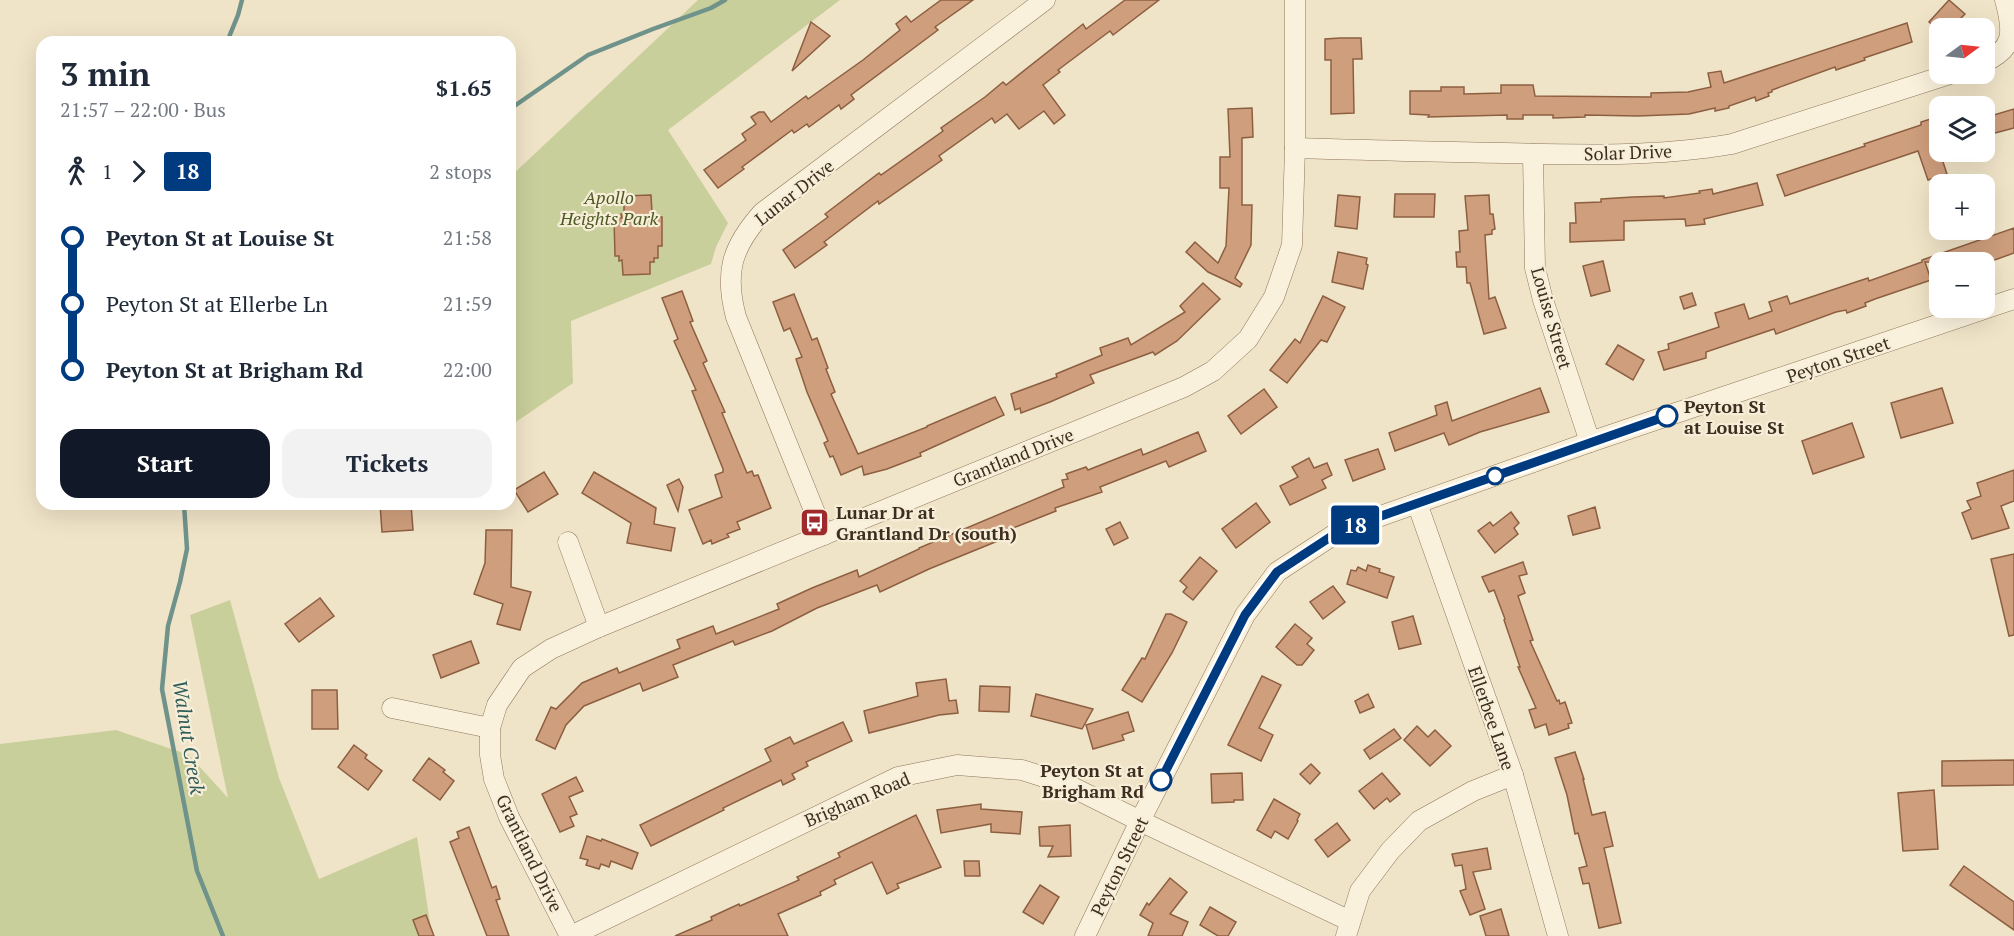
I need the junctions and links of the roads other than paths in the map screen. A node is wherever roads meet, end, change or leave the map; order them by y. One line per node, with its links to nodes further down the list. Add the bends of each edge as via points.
1 (1044, 0): 11 (street, Lunar Drive, via 762,213 740,242 732,262 731,299)
2 (1295, 0): 6 (street, Grantland Drive)
3 (2005, 0): 4 (street, via 2014,40 2010,49)
4 (1995, 58)
5 (1929, 81): 7 (street, Solar Drive, via 1732,144 1705,149 1647,154)
6 (1295, 148): 7 (street, Solar Drive); 11 (street, Grantland Drive, via 1292,245 1274,297 1248,339 1214,371 1184,387)
7 (1533, 154): 9 (street, Louise Street, via 1535,268)
8 (2014, 299): 9 (street, Peyton Street)
9 (1590, 442): 10 (street, Peyton Street)
10 (1417, 503): 16 (street, Ellerbee Lane); 17 (street, Peyton Street, via 1341,530 1277,572 1245,615)
11 (824, 535): 13 (street, Grantland Drive)
12 (568, 542): 13 (street)
13 (599, 627): 15 (street, Grantland Drive, via 550,649 522,668 497,705)
14 (392, 708): 15 (street)
15 (490, 728): 19 (street, Grantland Drive, via 494,779 509,817)
16 (1513, 775): 18 (street, via 1473,791 1419,821 1360,891); 21 (street, Ellerbee Lane)
17 (1140, 821): 18 (street, Brigham Road); 19 (street, Brigham Road, via 1066,783 1022,770 957,765 898,777); 20 (street, Peyton Street)
18 (1348, 928)
19 (570, 936)
20 (1085, 936)
21 (1558, 936)

